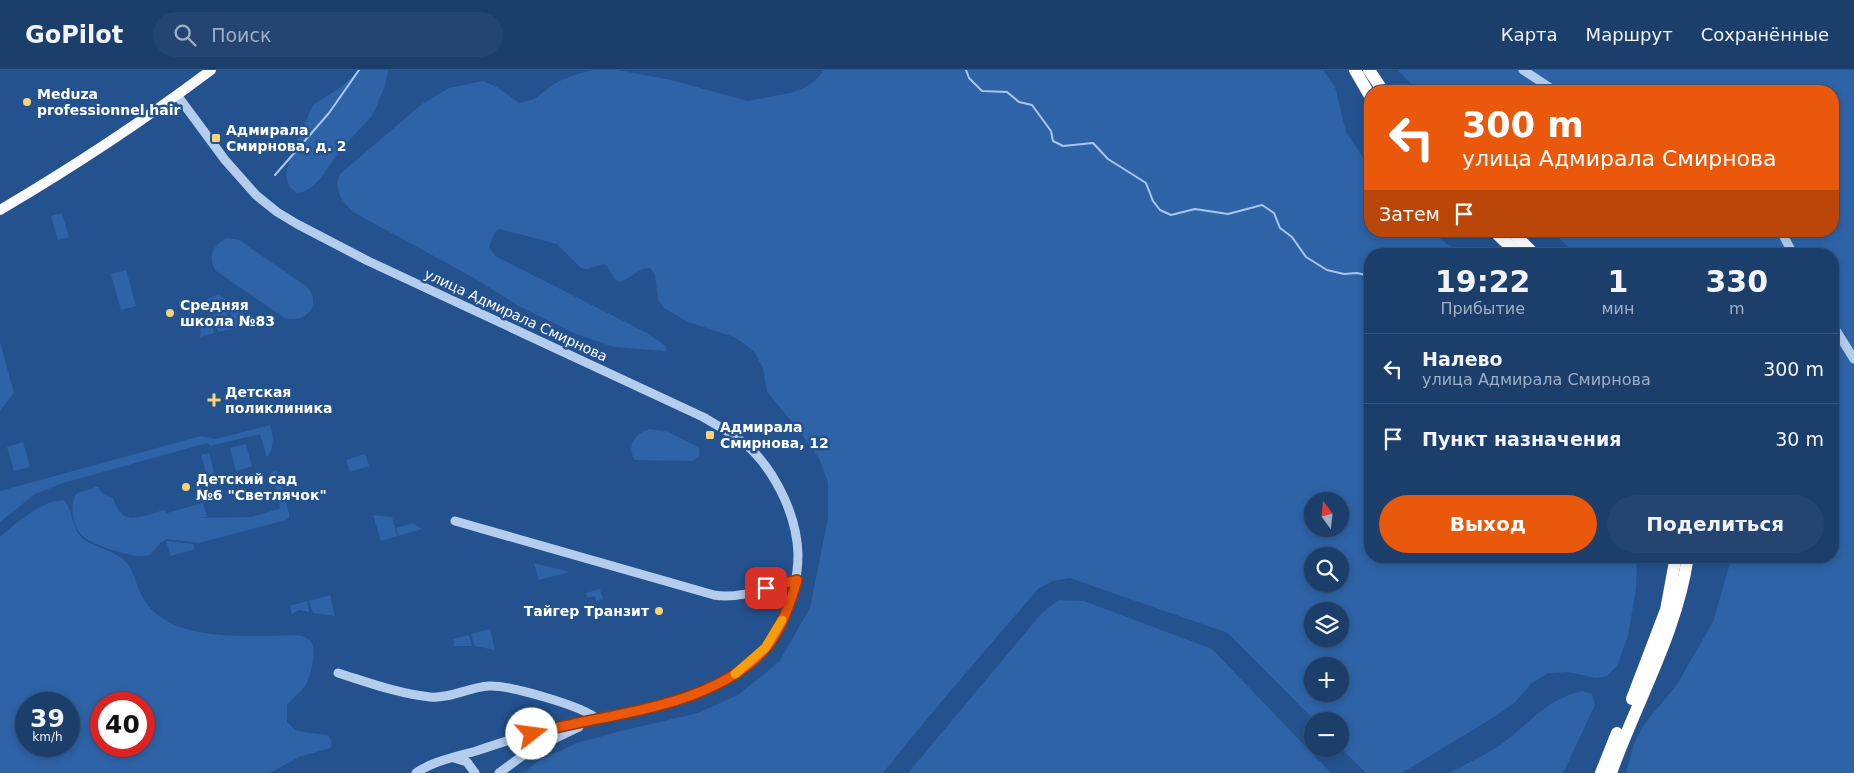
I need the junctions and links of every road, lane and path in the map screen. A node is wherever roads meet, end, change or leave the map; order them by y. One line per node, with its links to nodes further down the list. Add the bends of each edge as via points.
1 (211, 70): 8 (main road)
2 (1355, 70): 7 (highway)
3 (1369, 70): 5 (highway)
4 (1523, 70): 6 (street)
5 (1379, 85)
6 (1546, 85)
7 (1364, 86)
8 (177, 95): 9 (main road, via 91,155); 19 (street, улица Адмирала Смирнова, via 225,160 256,195 277,212 368,261 703,418 753,451 774,478 791,517 798,547)
9 (0, 210)
10 (1500, 237): 12 (highway)
11 (1517, 237): 13 (highway)
12 (1512, 248)
13 (1528, 248)
14 (1839, 335): 15 (street)
15 (1854, 359)
16 (455, 521): 19 (street, via 714,595 738,595)
17 (1675, 563): 27 (highway, via 1659,631)
18 (1687, 563): 28 (highway, via 1682,593 1669,635)
19 (797, 580): 21 (street, улица Адмирала Смирнова, via 790,605 777,630 765,648 735,674 681,699)
20 (338, 673): 21 (street, via 432,698 490,686 542,696)
21 (598, 719): 22 (street, улица Адмирала Смирнова, via 547,729); 26 (street, via 529,751)
22 (448, 759): 23 (street, улица Адмирала Смирнова); 24 (street); 25 (street, via 464,760)
23 (416, 773)
24 (434, 773)
25 (475, 773)
26 (499, 773)
27 (1601, 773)
28 (1611, 773)

